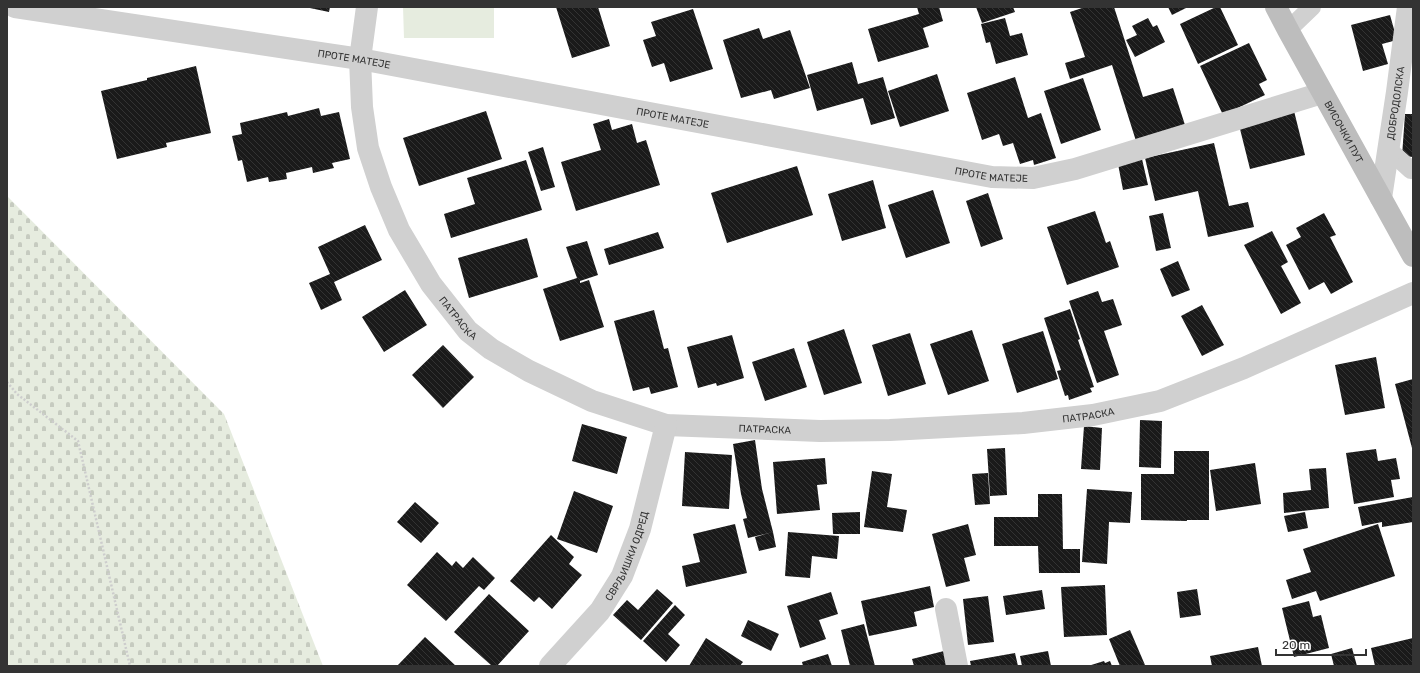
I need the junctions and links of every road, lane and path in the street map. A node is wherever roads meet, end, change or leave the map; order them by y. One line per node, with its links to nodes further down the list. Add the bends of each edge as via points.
1 (15, 7): 7 (street, ПРОТЕ МАТЕЈЕ)
2 (367, 7): 7 (street, ПАТРАСКА)
3 (1276, 7): 6 (main road, ВИСОЧКИ ПУТ)
4 (1312, 7): 6 (lane)
5 (1408, 7): 9 (street, ДОБРОДОЛСКА)
6 (1288, 30): 8 (main road, ВИСОЧКИ ПУТ)
7 (360, 59): 8 (street, ПРОТЕ МАТЕЈЕ, via 992,177 1016,178 1044,177 1075,169); 15 (street, ПАТРАСКА, via 362,108 368,148 381,187 399,230 431,284 468,331 491,349 529,371 592,401)
8 (1322, 93): 11 (main road, ВИСОЧКИ ПУТ)
9 (1389, 150): 10 (lane); 11 (street, ДОБРОДОЛСКА)
10 (1413, 170)
11 (1381, 198): 12 (main road, ВИСОЧКИ ПУТ)
12 (1413, 256)
13 (1413, 293): 15 (street, ПАТРАСКА, via 1244,368 1160,401 1093,415 1023,423 890,430 820,431)
14 (7, 382): 17 (path, via 17,394 78,441)
15 (666, 426): 18 (street, СВРЉИШКИ ОДРЕД, via 640,529 622,576 600,611)
16 (946, 609): 19 (street)
17 (130, 666)
18 (550, 666)
19 (957, 666)

